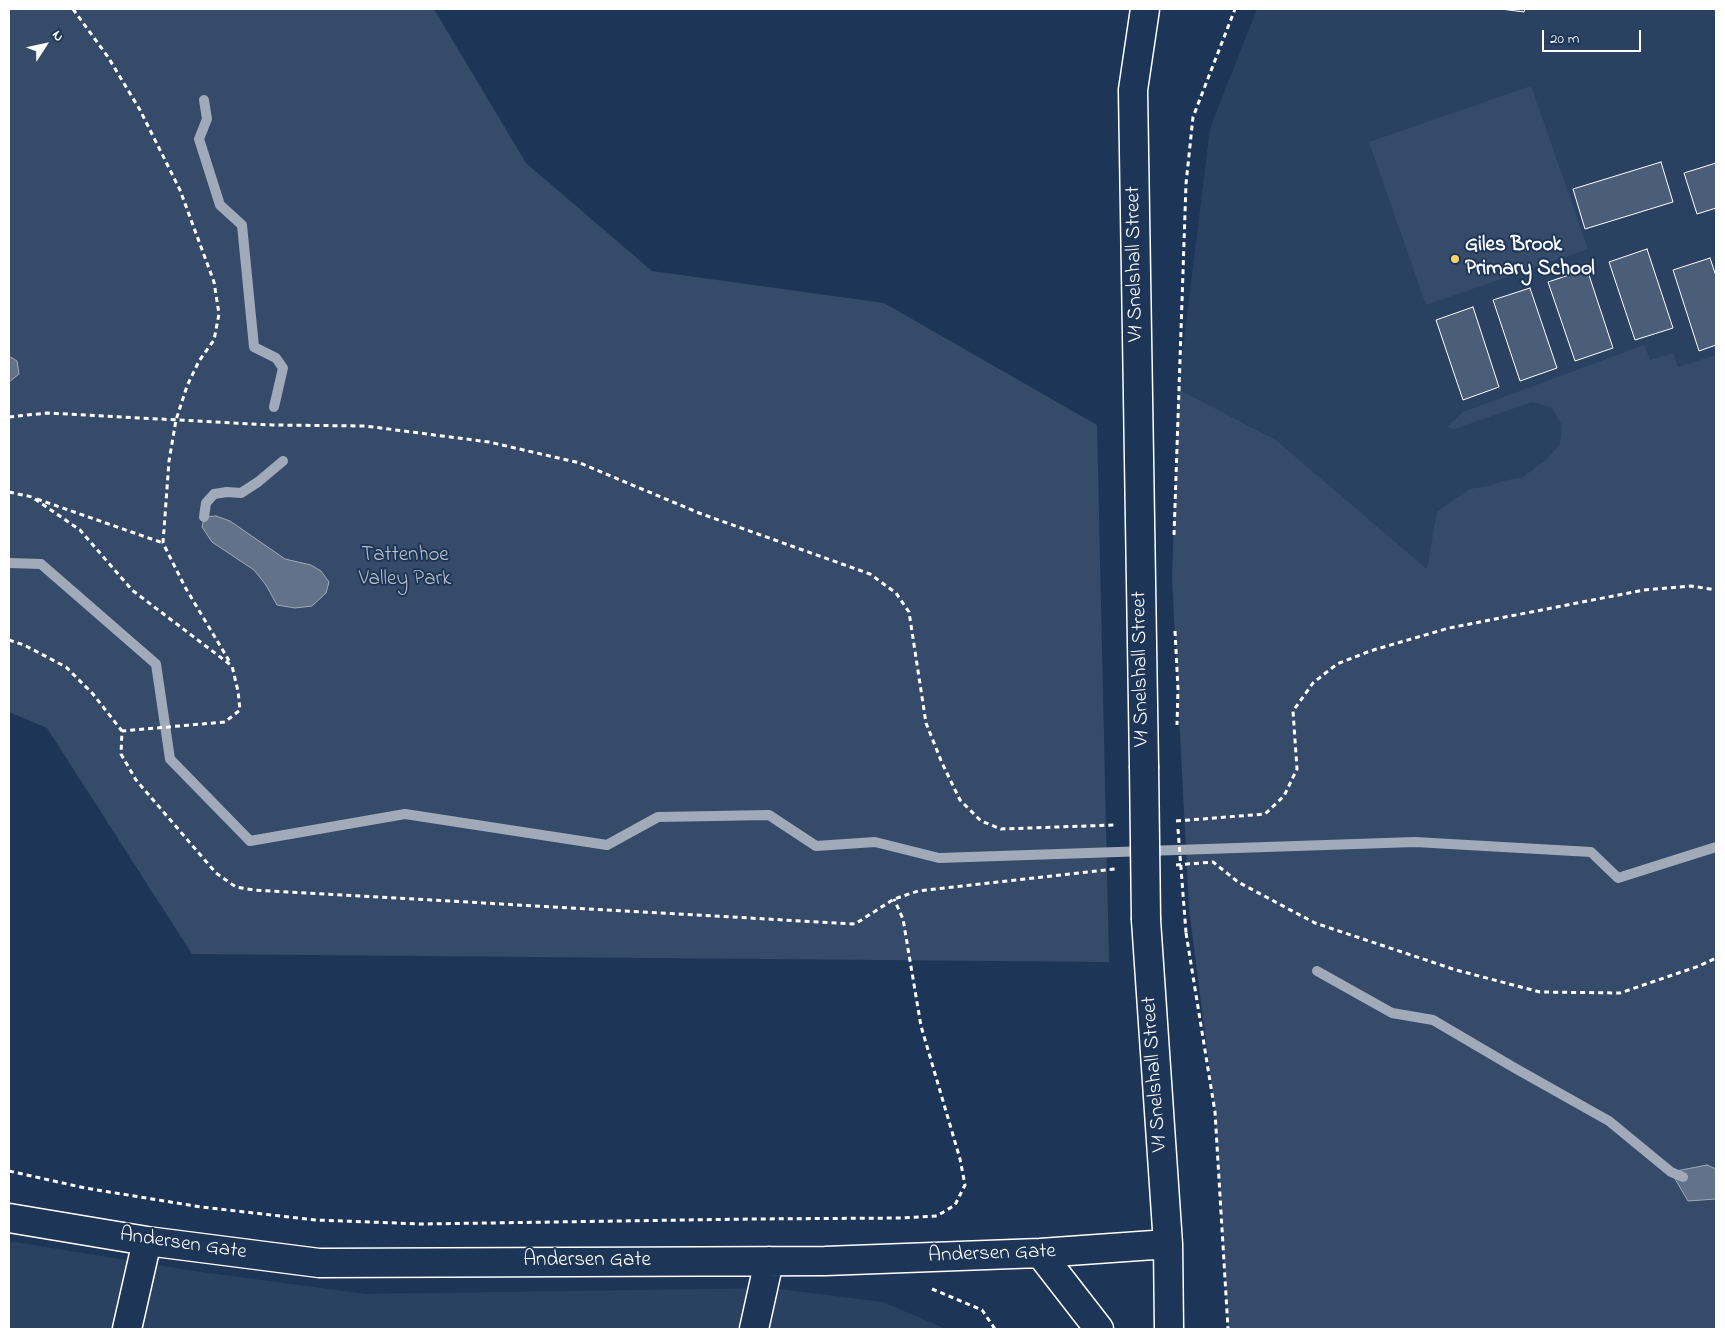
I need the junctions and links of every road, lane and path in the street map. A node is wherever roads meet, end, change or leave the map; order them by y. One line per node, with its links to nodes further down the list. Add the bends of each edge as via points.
1 (74, 9): 5 (path, via 108,57 144,119 180,190 214,282 219,314 214,340 199,360)
2 (1144, 9): 26 (street, V1 Snelshall Street, bridge, via 1133,90 1146,920)
3 (1235, 9): 8 (path, via 1193,117 1186,184)
4 (9, 417): 5 (path, via 46,413)
5 (176, 420): 9 (path, via 169,461); 18 (path, via 365,426 498,444 580,463 699,513 870,574 896,593 908,612 926,723 960,800 981,821 1001,829)
6 (9, 492): 7 (path)
7 (32, 497): 9 (path); 13 (path, via 80,530 132,590)
8 (1174, 539)
9 (163, 543): 13 (path)
10 (1716, 590): 17 (path, via 1691,586 1644,590 1448,628 1337,664 1313,682 1293,711 1297,770 1284,796 1265,814)
11 (1175, 625): 14 (path)
12 (9, 640): 15 (path, via 66,667 93,694)
13 (232, 666): 15 (path, via 240,710 224,722)
14 (1177, 728)
15 (122, 731): 21 (path, via 121,754 136,780 216,873 236,887 855,924)
16 (1177, 815): 33 (path, bridge, via 1186,933 1215,1112)
17 (1170, 821)
18 (1123, 825)
19 (1174, 865): 22 (path, via 1213,862 1238,882 1314,923 1456,970 1540,992 1620,993)
20 (1116, 868): 21 (path, via 918,891)
21 (894, 899): 23 (path, via 903,919 922,1026 965,1185 955,1205 937,1216 422,1224 316,1220 201,1207 85,1188)
22 (1716, 958)
23 (9, 1171)
24 (9, 1218): 25 (street, Andersen Gate)
25 (147, 1241): 28 (street, Andersen Gate, via 319,1263); 29 (street)
26 (1168, 1244): 27 (street, Andersen Gate); 32 (street, V1 Snelshall Street)
27 (1040, 1253): 28 (street, Andersen Gate); 31 (street)
28 (769, 1261): 30 (street)
29 (127, 1329)
30 (754, 1329)
31 (1099, 1329)
32 (1169, 1329)
33 (1228, 1329)

